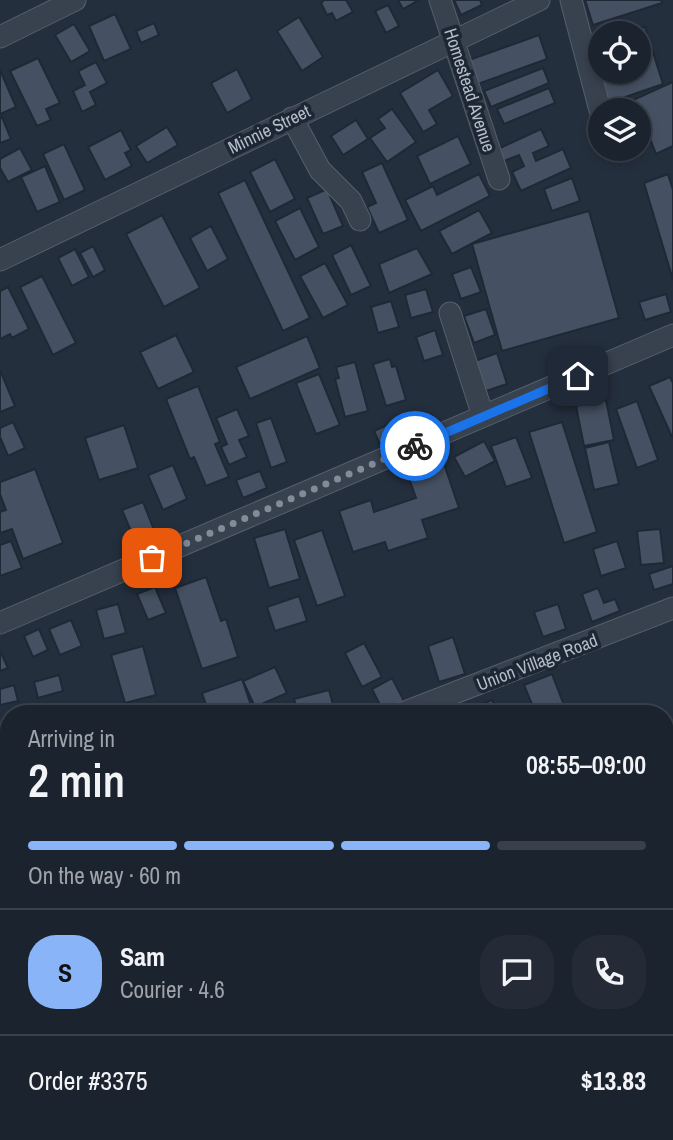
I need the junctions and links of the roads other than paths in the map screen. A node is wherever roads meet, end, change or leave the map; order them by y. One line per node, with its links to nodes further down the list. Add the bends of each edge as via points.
1 (75, 0): 5 (street)
2 (440, 0): 6 (street, Homestead Avenue)
3 (538, 0): 6 (street, Minnie Street)
4 (571, 0): 7 (street)
5 (0, 37)
6 (454, 40): 8 (street, Minnie Street); 9 (street, Homestead Avenue)
7 (597, 98)
8 (292, 118): 10 (street, via 320,170 351,201); 11 (street, Minnie Street)
9 (499, 179)
10 (360, 220)
11 (0, 260)
12 (450, 313): 14 (street)
13 (673, 335): 14 (street)
14 (483, 416): 16 (street)
15 (673, 608): 17 (street, Union Village Road)
16 (0, 623)
17 (423, 705)

